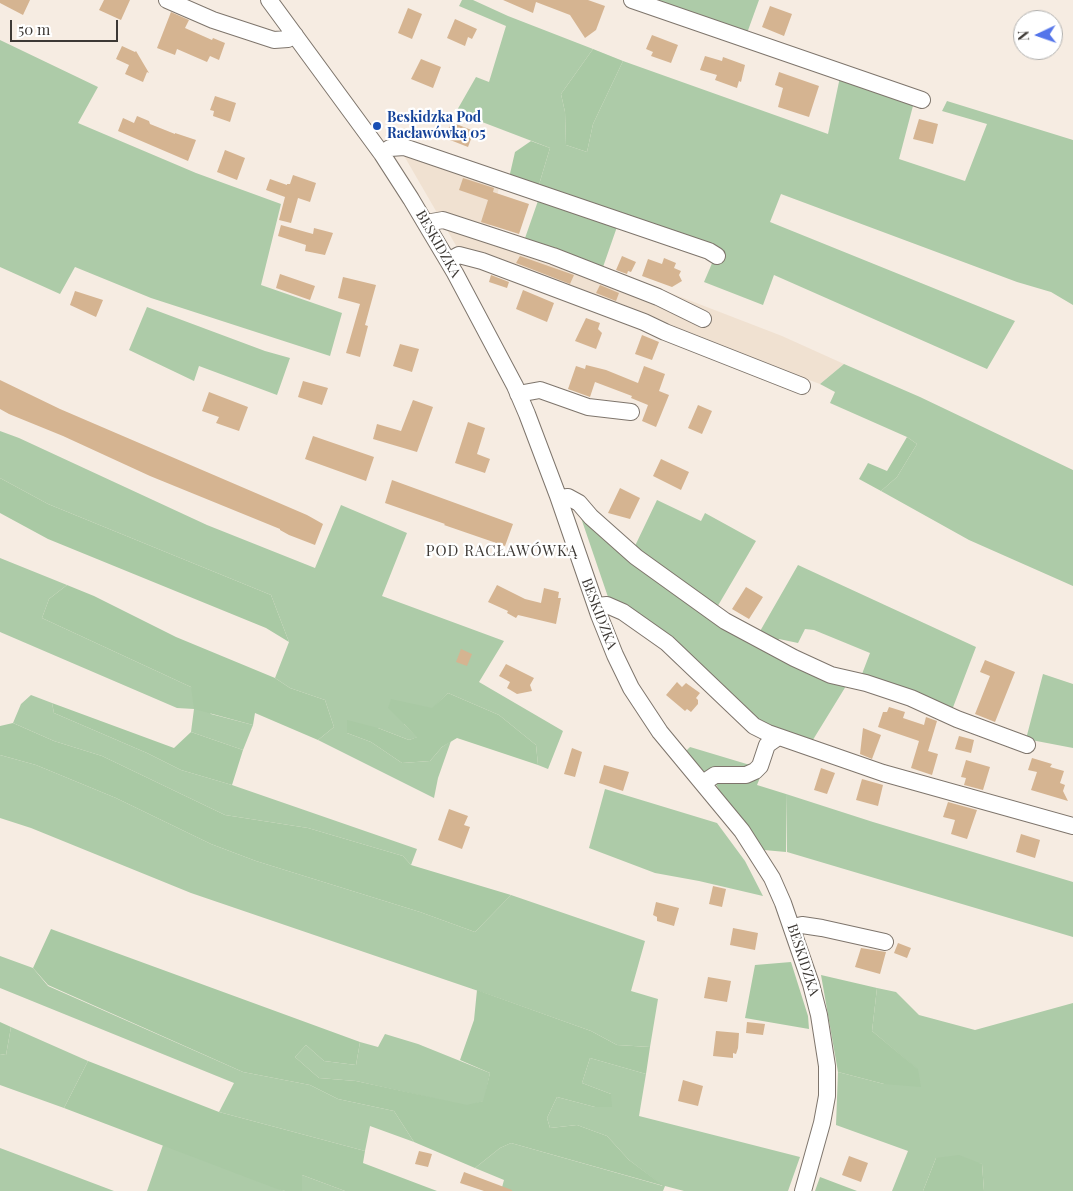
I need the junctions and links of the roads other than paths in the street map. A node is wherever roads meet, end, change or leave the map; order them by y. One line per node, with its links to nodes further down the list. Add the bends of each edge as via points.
1 (167, 0): 4 (street, via 213,20 274,40)
2 (269, 0): 4 (street, BESKIDZKA)
3 (632, 0): 5 (street)
4 (295, 35): 6 (street, BESKIDZKA)
5 (922, 100)
6 (382, 154): 7 (street, BESKIDZKA); 8 (street, via 390,148 404,147)
7 (426, 223): 9 (street, BESKIDZKA); 10 (street, via 443,220 552,256 658,297)
8 (717, 256)
9 (448, 261): 11 (street, via 459,255 482,260); 12 (street, BESKIDZKA)
10 (703, 319)
11 (802, 386)
12 (518, 394): 13 (street, via 540,390 588,406); 14 (street, BESKIDZKA)
13 (632, 412)
14 (558, 498): 15 (street, BESKIDZKA); 17 (street, via 568,497 579,503 636,557 725,621 794,658 831,675 911,698)
15 (596, 606): 16 (street, via 607,605 622,612 667,643 754,726); 18 (street, BESKIDZKA, via 631,688 660,732)
16 (777, 738): 18 (street, via 767,745 755,771 746,775 715,775); 19 (street, via 883,773)
17 (1027, 745)
18 (703, 783): 20 (street, BESKIDZKA, via 742,831 772,878)
19 (1073, 826)
20 (793, 928): 21 (street, via 802,925 822,928); 22 (street, BESKIDZKA, via 815,999 828,1066 822,1123)
21 (885, 942)
22 (803, 1191)

